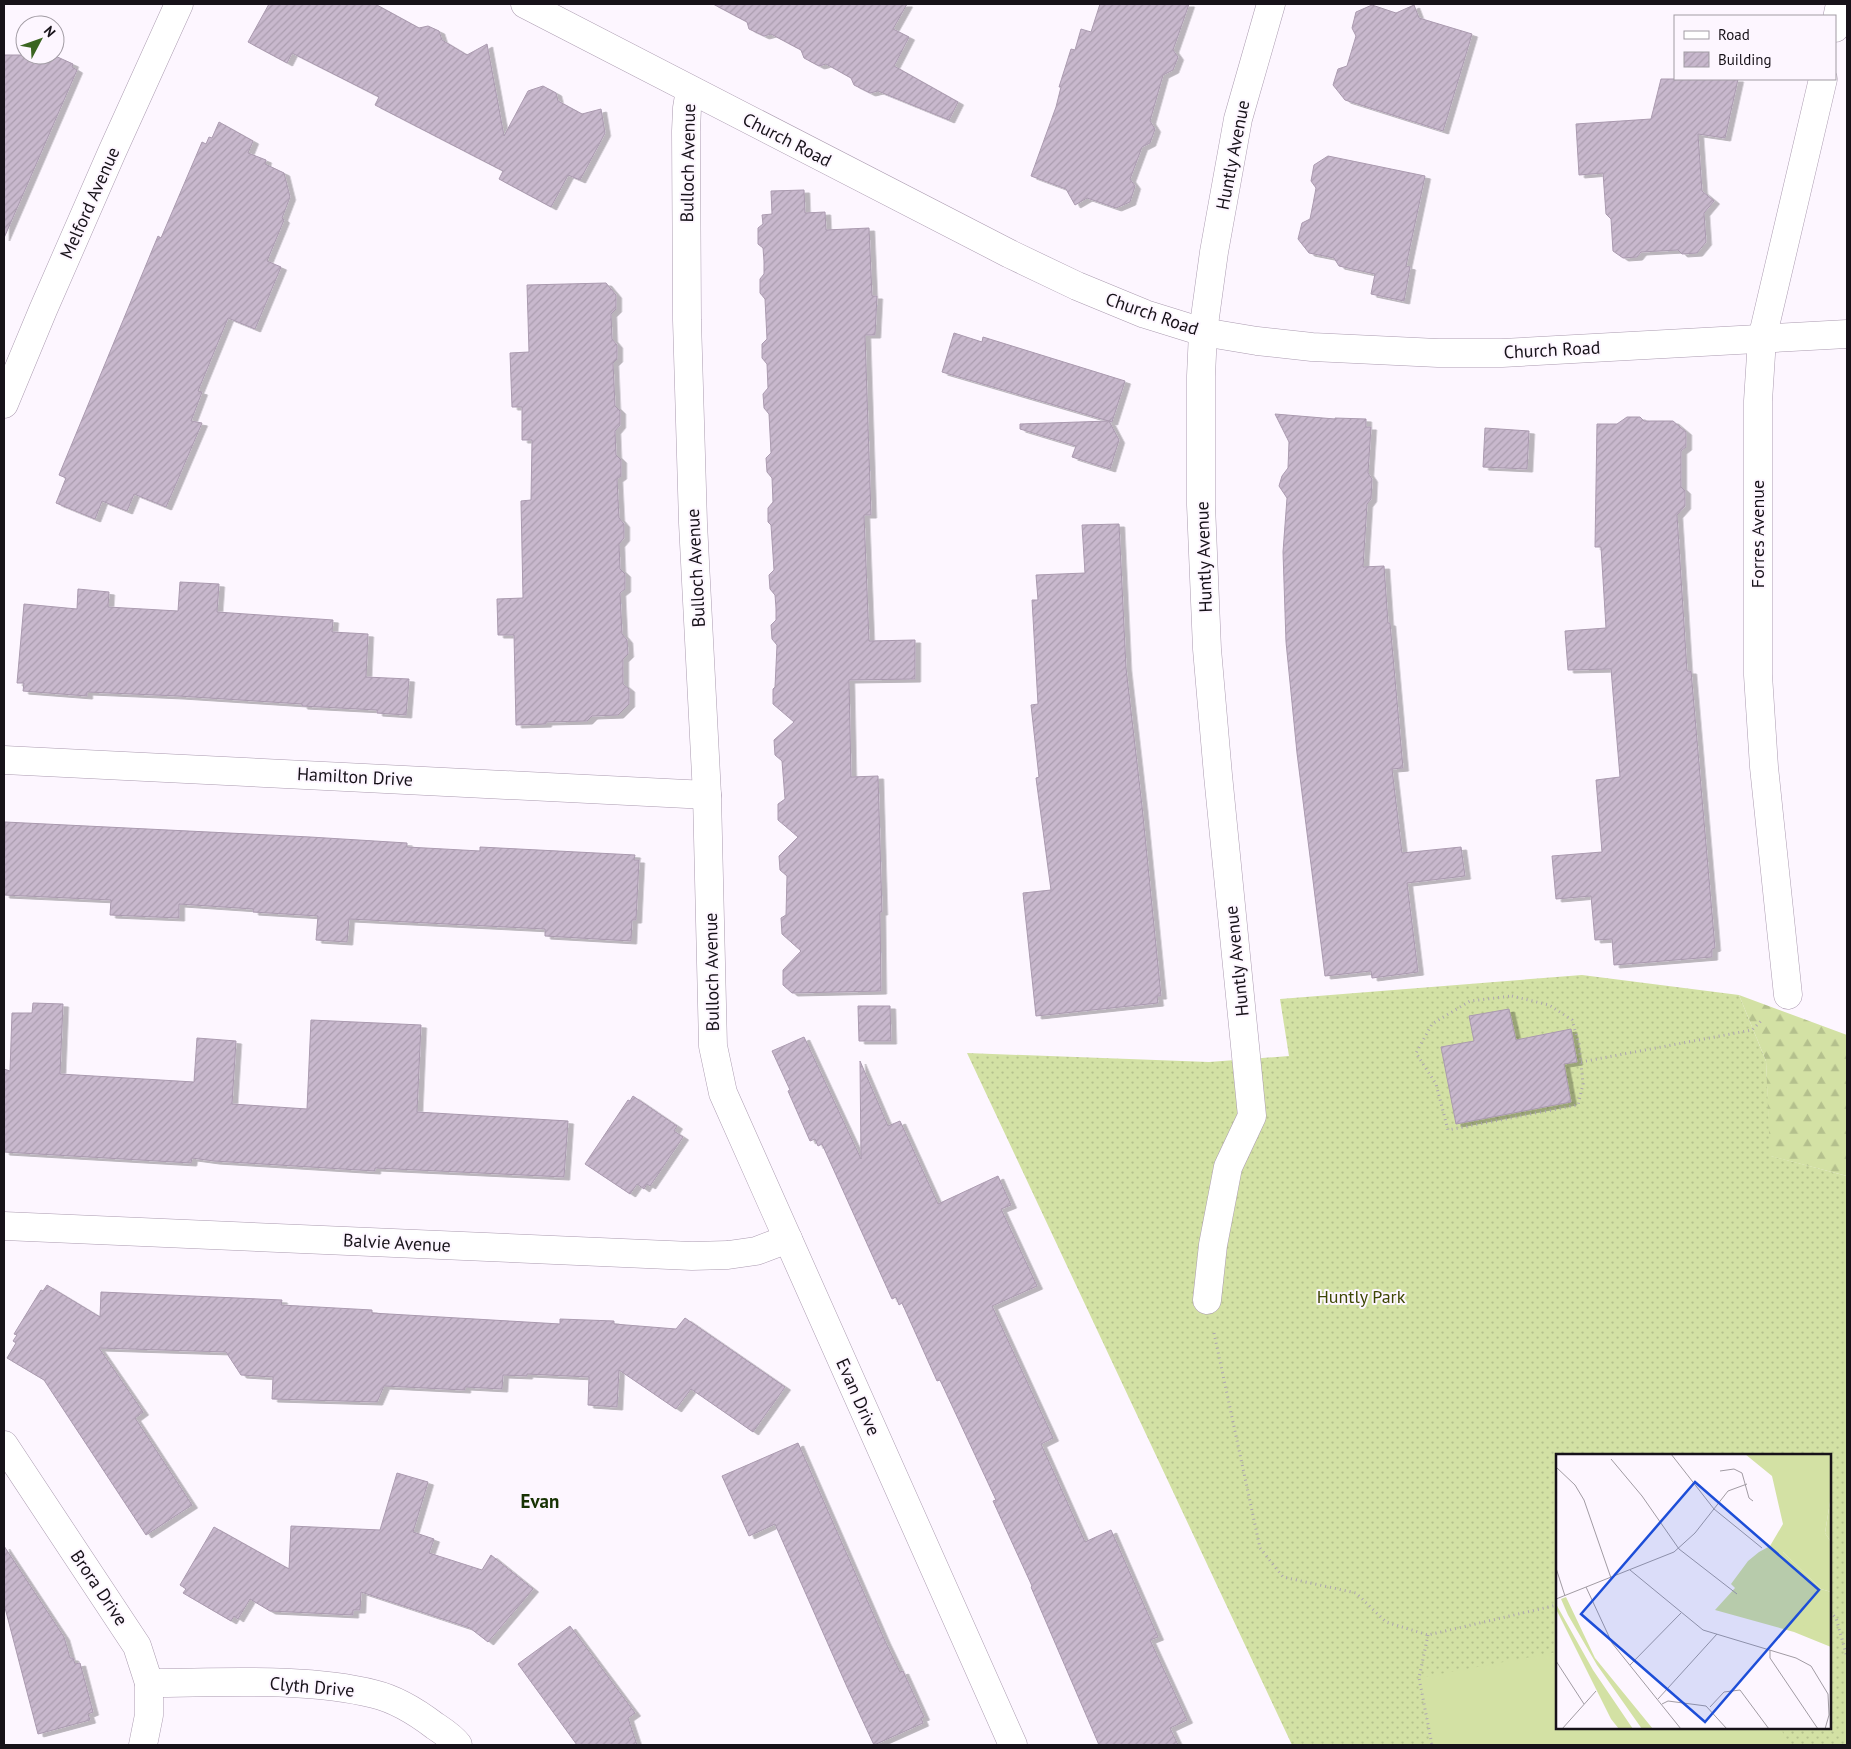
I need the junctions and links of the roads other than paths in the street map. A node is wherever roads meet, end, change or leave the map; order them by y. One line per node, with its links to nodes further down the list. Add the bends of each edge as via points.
1 (179, 4): 11 (street, Melford Avenue, via 46,301)
2 (525, 4): 7 (street, Church Road)
3 (1271, 4): 8 (street, Huntly Avenue, via 1238,119)
4 (1840, 4): 5 (street)
5 (1836, 23)
6 (1823, 80): 10 (street, Forres Avenue)
7 (690, 90): 8 (street, Church Road, via 1001,250 1145,314); 13 (street, Bulloch Avenue, via 686,131 687,320 693,523)
8 (1203, 332): 10 (street, Church Road, via 1257,342 1438,354); 18 (street, Huntly Avenue, via 1201,505 1207,649 1252,1116 1228,1167 1213,1245)
9 (1847, 334): 10 (street, Church Road)
10 (1762, 339): 14 (street, Forres Avenue, via 1758,401 1758,675 1764,767)
11 (4, 404)
12 (4, 760): 13 (street, Hamilton Drive)
13 (707, 795): 15 (street, Bulloch Avenue)
14 (1788, 995)
15 (713, 1046): 17 (street, Evan Drive, via 723,1093)
16 (4, 1226): 17 (street, Balvie Avenue, via 692,1256 756,1252)
17 (788, 1239): 23 (street, Evan Drive)
18 (1207, 1300)
19 (4, 1446): 20 (street, Brora Drive, via 137,1646)
20 (149, 1683): 21 (street, Brora Drive); 22 (street, Clyth Drive, via 280,1683 333,1686 376,1694 418,1713)
21 (143, 1745)
22 (458, 1745)
23 (1013, 1745)

